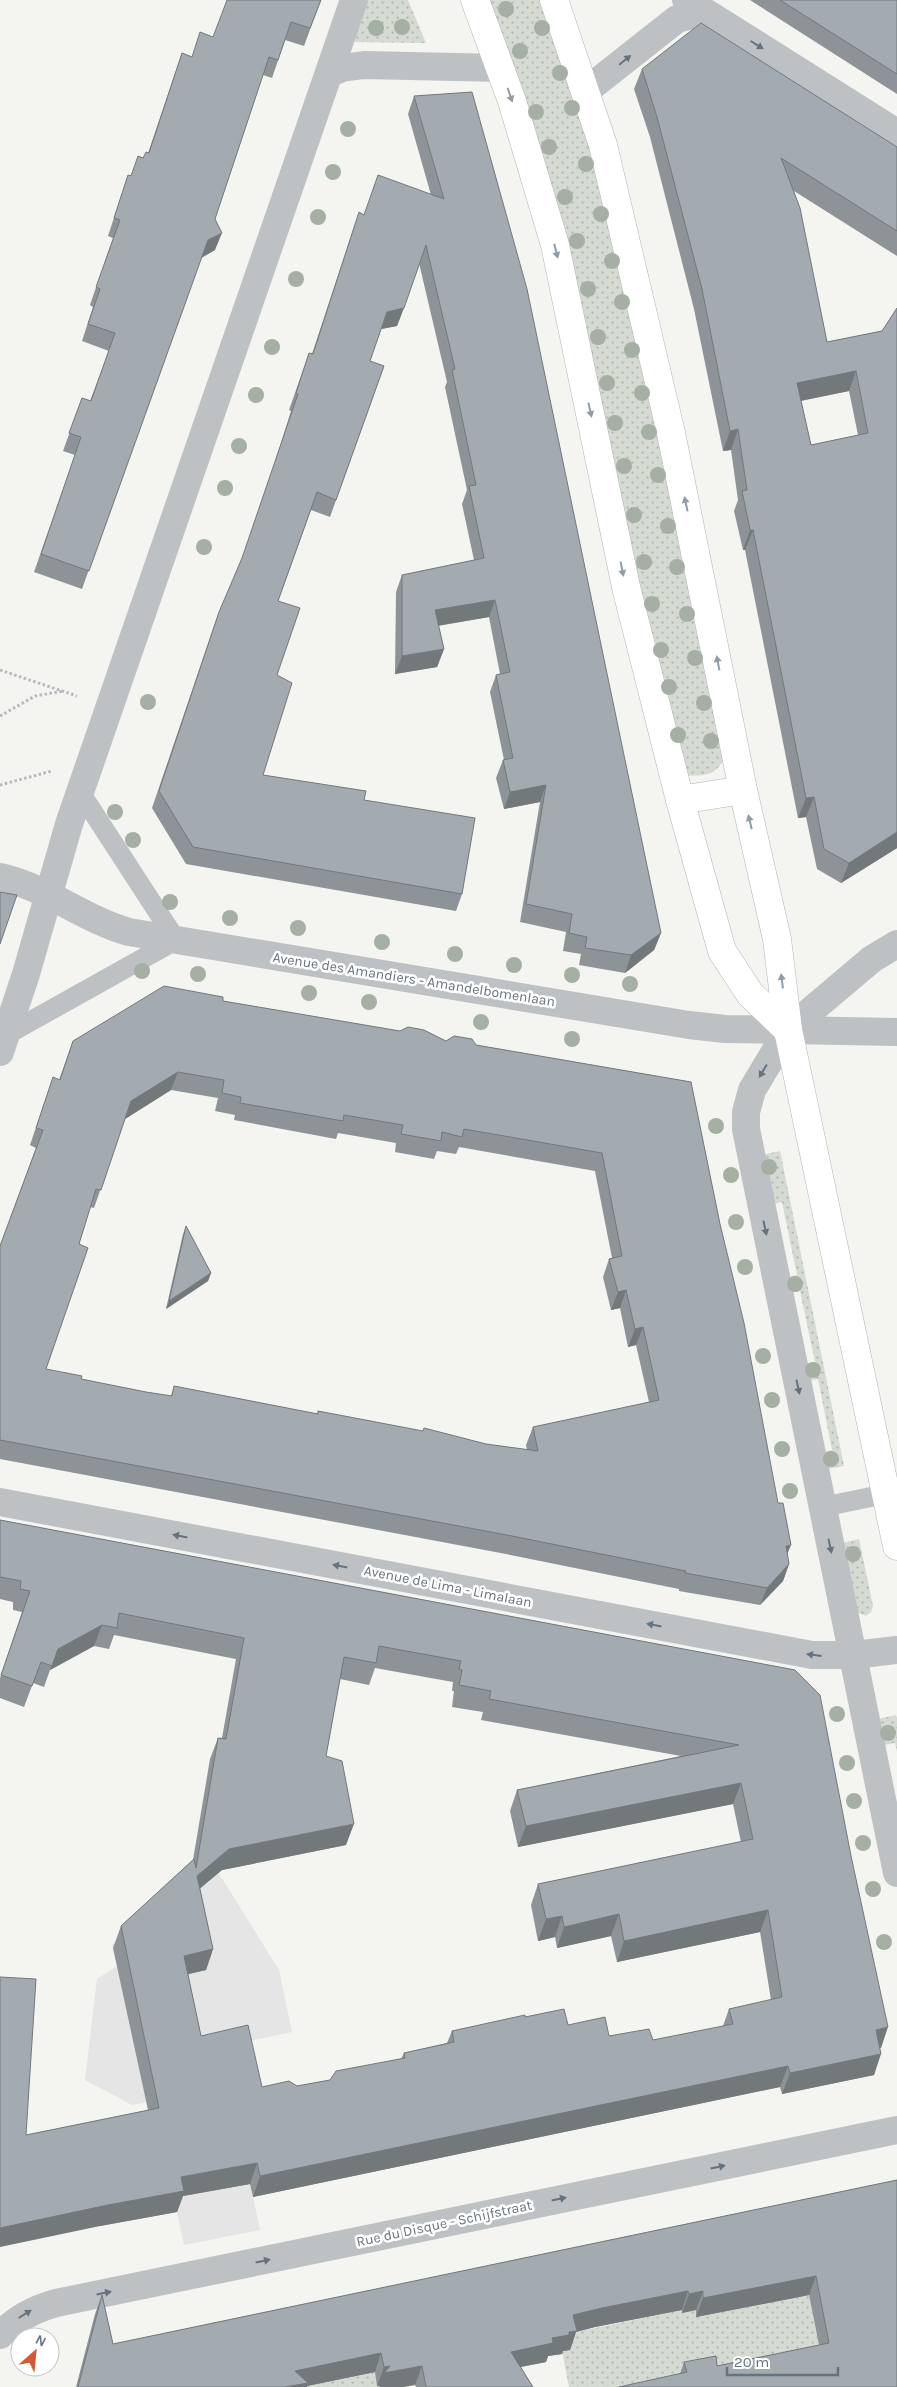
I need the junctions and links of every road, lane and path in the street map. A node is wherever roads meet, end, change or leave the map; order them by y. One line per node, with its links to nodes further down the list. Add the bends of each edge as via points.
1 (354, 0): 7 (street)
2 (475, 0): 6 (main road)
3 (554, 0): 8 (main road)
4 (686, 0): 5 (street)
5 (715, 19): 8 (street, one-way to 5, via 678,19 696,14); 9 (street, one-way to 9)
6 (501, 68): 7 (street, via 364,65); 18 (main road, one-way to 18, via 555,245 626,587)
7 (330, 73): 17 (street)
8 (586, 90): 16 (main road, one-way to 8, via 672,432 603,145)
9 (897, 133)
10 (0, 670): 11 (path)
11 (65, 691): 12 (path); 13 (path, via 35,696)
12 (83, 698)
13 (0, 716)
14 (58, 770): 15 (path)
15 (0, 785)
16 (743, 790): 18 (main road); 24 (main road, one-way to 16, via 777,939)
17 (80, 792): 20 (street); 21 (lane)
18 (680, 800): 24 (main road, via 722,951 750,994)
19 (0, 877): 20 (street, Avenue des Amandiers - Amandelbomenlaan)
20 (49, 894): 21 (street, Avenue des Amandiers - Amandelbomenlaan, via 111,927); 23 (street)
21 (176, 940): 24 (street, Avenue des Amandiers - Amandelbomenlaan, via 689,1025); 26 (lane)
22 (897, 944): 24 (street, via 872,960)
23 (8, 1004): 26 (street)
24 (788, 1030): 25 (street, Avenue des Amandiers - Amandelbomenlaan); 27 (main road); 29 (street, one-way to 29, via 752,1090 746,1112 746,1130)
25 (897, 1032)
26 (3, 1043)
27 (886, 1494): 29 (lane); 30 (main road)
28 (0, 1502): 32 (street, Avenue de Lima - Limalaan, one-way to 28, via 802,1653)
29 (822, 1507): 32 (street, one-way to 32)
30 (897, 1546)
31 (897, 1650): 32 (street, Avenue de Lima - Limalaan)
32 (853, 1656): 33 (street)
33 (897, 1873)
34 (897, 2130): 35 (street, Rue du Disque - Schijfstraat, one-way to 34, via 20,2317 56,2303)
35 (0, 2335)

